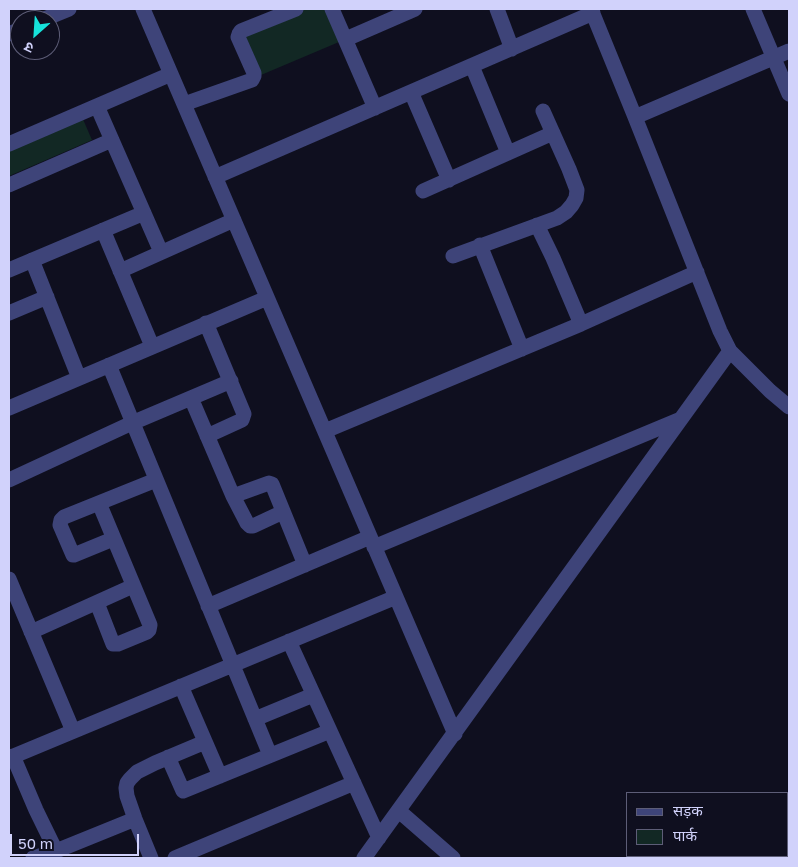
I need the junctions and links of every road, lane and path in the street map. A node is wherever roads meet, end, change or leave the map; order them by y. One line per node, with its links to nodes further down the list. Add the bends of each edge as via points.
1 (143, 9): 14 (street)
2 (296, 9): 17 (street, via 238,34 254,73 252,80)
3 (332, 9): 9 (street)
4 (414, 9): 8 (street)
5 (497, 9): 10 (street)
6 (754, 9): 12 (street)
7 (592, 11): 10 (street); 21 (street)
8 (382, 15): 9 (street)
9 (346, 39): 19 (street)
10 (512, 49): 13 (street)
11 (789, 51): 12 (street)
12 (774, 58): 16 (street); 21 (street)
13 (472, 66): 15 (street); 25 (street)
14 (171, 74): 17 (street); 18 (street)
15 (411, 92): 19 (street); 27 (street)
16 (789, 94)
17 (184, 104): 26 (street)
18 (97, 106): 23 (street); 24 (street)
19 (375, 108): 26 (street)
20 (543, 111): 22 (street)
21 (635, 117): 40 (street)
22 (553, 133): 25 (street); 32 (street, via 577,190 566,212)
23 (112, 140): 28 (street); 30 (street)
24 (9, 144)
25 (508, 153): 27 (street)
26 (215, 177): 31 (street)
27 (449, 180): 29 (street)
28 (9, 185)
29 (423, 191)
30 (144, 213): 33 (street); 35 (street)
31 (234, 220): 35 (street); 42 (street)
32 (537, 225): 34 (street); 45 (street)
33 (103, 230): 37 (street); 39 (street)
34 (480, 246): 36 (street); 47 (street)
35 (161, 252): 39 (street)
36 (453, 256)
37 (32, 260): 38 (street); 41 (street)
38 (9, 270)
39 (120, 271): 46 (street)
40 (697, 272): 45 (street); 48 (street)
41 (46, 297): 43 (street); 50 (street)
42 (267, 298): 44 (street); 57 (street)
43 (9, 312)
44 (206, 324): 46 (street); 51 (street)
45 (581, 324): 47 (street)
46 (152, 346): 49 (street)
47 (522, 349): 57 (street)
48 (730, 350): 53 (street); 55 (street)
49 (108, 365): 50 (street); 56 (street)
50 (79, 378): 54 (street)
51 (231, 381): 52 (street); 58 (street, via 243,419)
52 (191, 398): 56 (street); 58 (street)
53 (789, 407)
54 (9, 408)
55 (681, 419): 65 (street); 80 (street)
56 (132, 423): 59 (street); 60 (street)
57 (324, 431): 65 (street)
58 (207, 436): 61 (street)
59 (9, 480)
60 (156, 480): 62 (street); 71 (street)
61 (233, 496): 63 (street, via 250,526); 63 (street, via 270,483)
62 (99, 503): 64 (street); 64 (street, via 64,517 60,525 73,555)
63 (283, 512): 66 (street)
64 (113, 539): 68 (street)
65 (372, 542): 66 (street); 69 (street)
66 (305, 565): 71 (street)
67 (9, 579): 72 (street)
68 (132, 586): 70 (street); 70 (street, via 150,625 148,632 113,644)
69 (396, 596): 73 (street); 80 (street)
70 (97, 603): 72 (street)
71 (208, 606): 74 (street)
72 (32, 632): 78 (street)
73 (289, 641): 74 (street); 76 (street)
74 (232, 665): 75 (street); 77 (street)
75 (181, 686): 78 (street); 81 (street)
76 (313, 695): 77 (street); 79 (street)
77 (255, 719): 82 (street)
78 (73, 731): 83 (street)
79 (330, 731): 82 (street); 86 (street)
80 (454, 734): 87 (street)
81 (205, 742): 84 (street); 85 (street)
82 (270, 755): 85 (street)
83 (11, 757): 90 (street)
84 (168, 757): 85 (street, via 183,792); 88 (street, via 137,772 127,783 126,792)
85 (220, 776)
86 (354, 783): 89 (street); 93 (street)
87 (399, 810): 89 (street); 95 (street)
88 (135, 819): 90 (street); 92 (street)
89 (379, 838): 94 (street)
90 (56, 852): 91 (street)
91 (33, 858)
92 (152, 858)
93 (175, 858)
94 (364, 858)
95 (453, 858)

